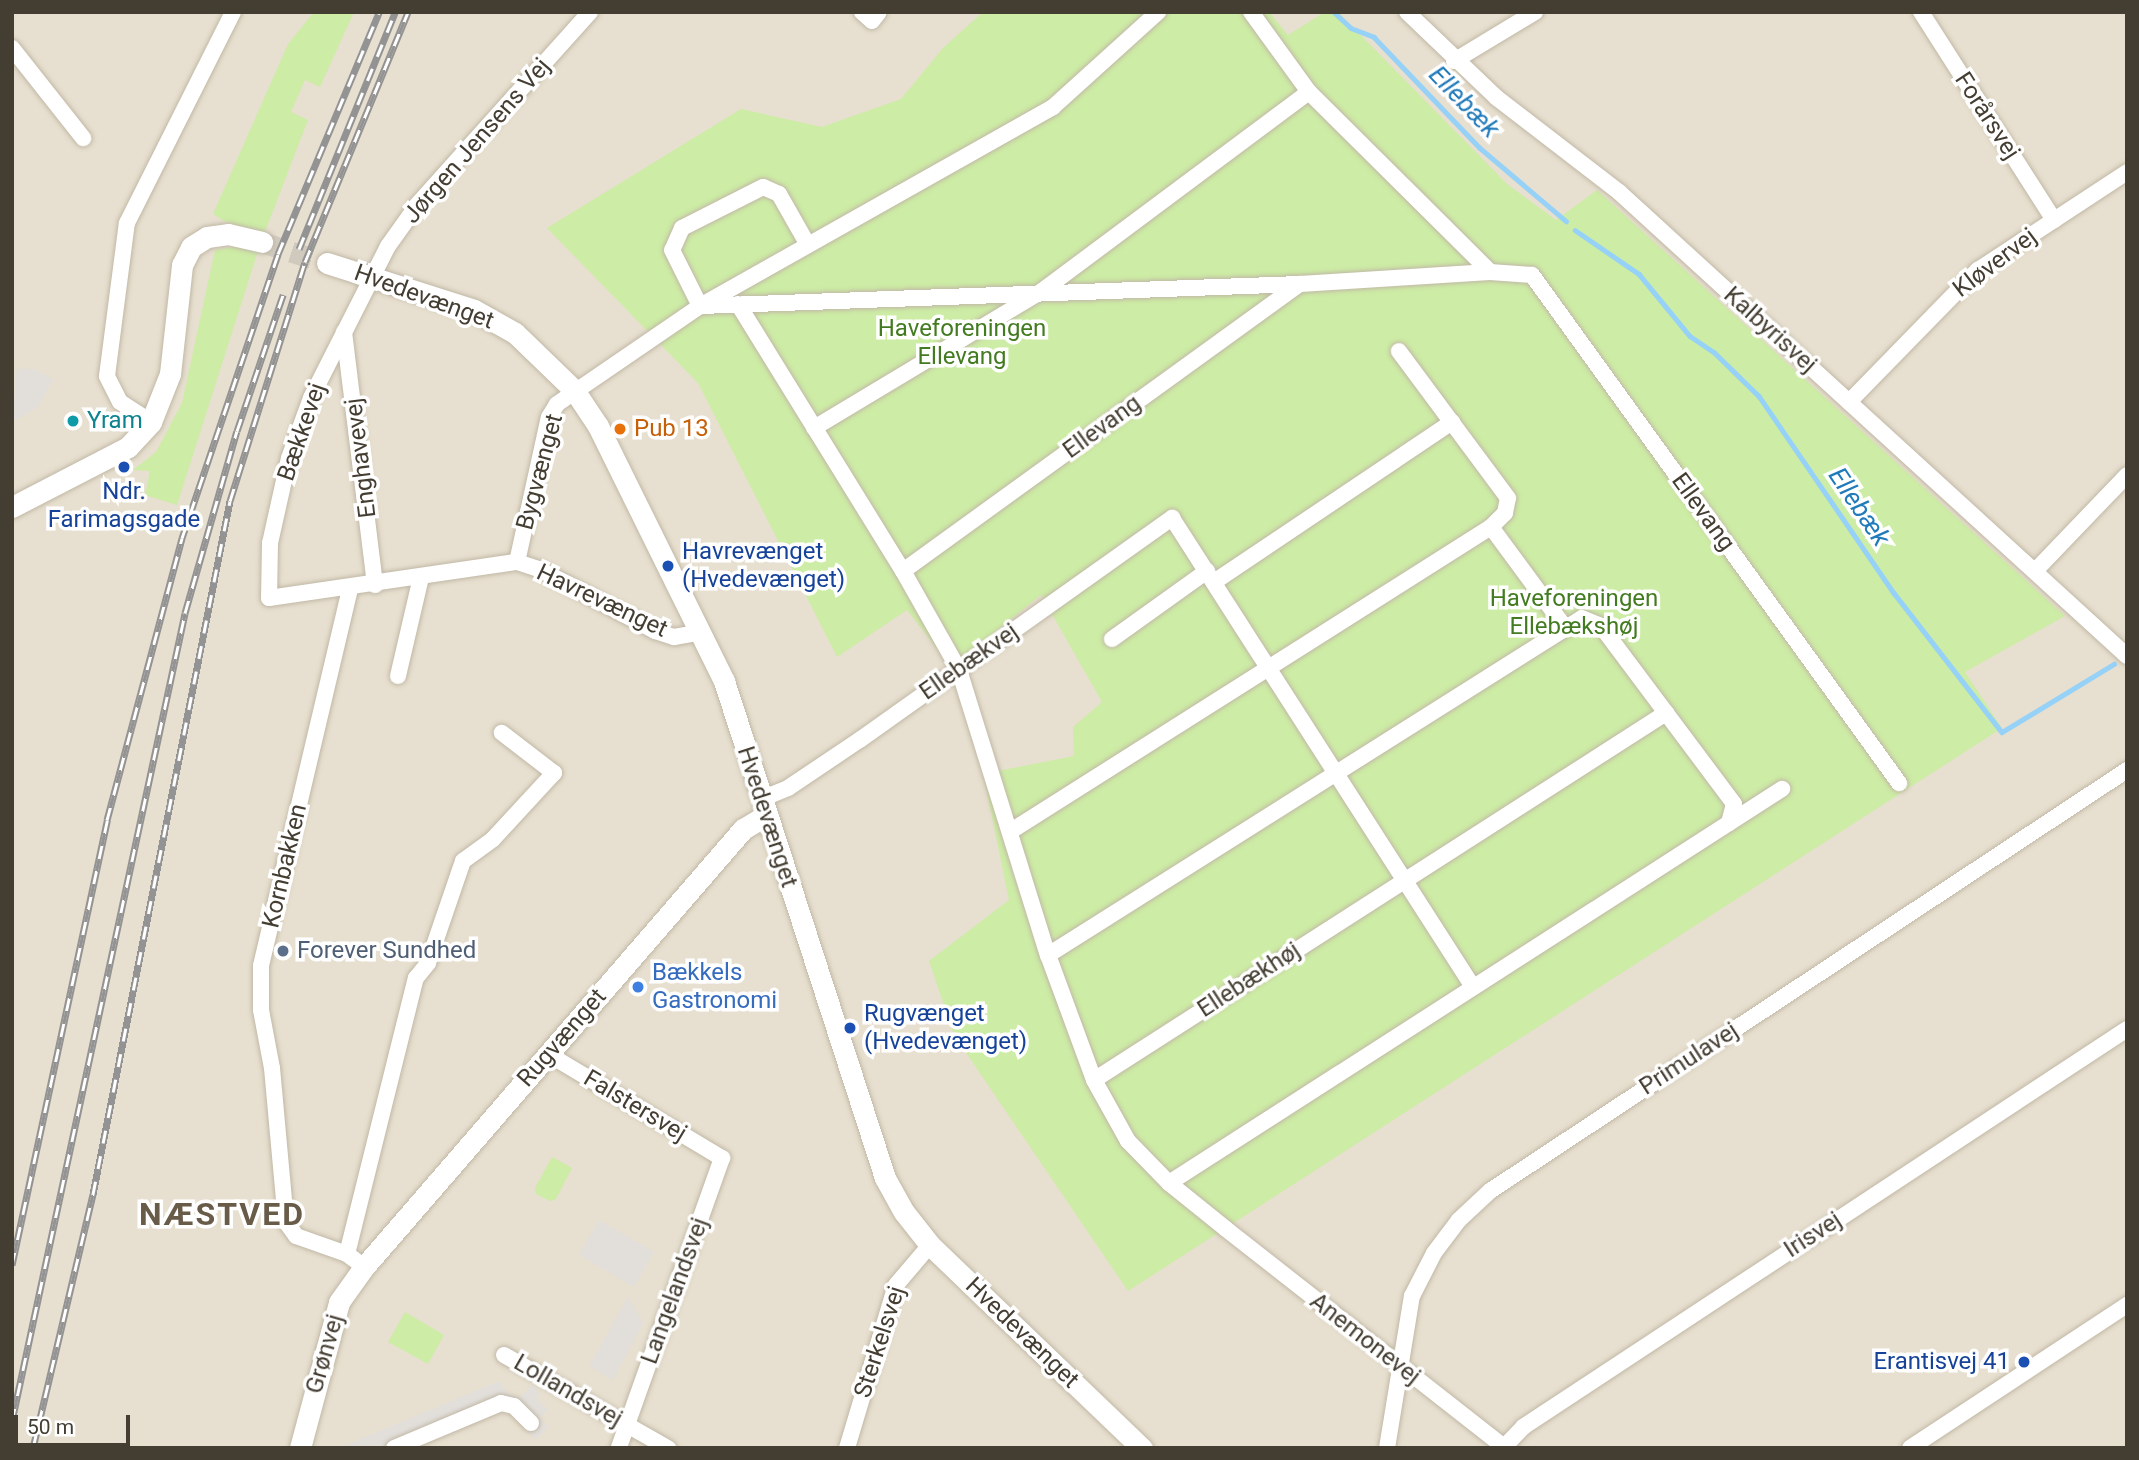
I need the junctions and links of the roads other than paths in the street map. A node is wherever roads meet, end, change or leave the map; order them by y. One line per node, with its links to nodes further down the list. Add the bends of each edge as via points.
1 (233, 12): 29 (street, via 127,223 107,376 120,402)
2 (590, 12): 20 (street, Jørgen Jensens Vej, via 418,204)
3 (862, 12): 4 (street, via 872,21)
4 (879, 12)
5 (1158, 12): 17 (street, via 1053,107)
6 (1251, 12): 12 (street)
7 (1407, 12): 11 (street, Kalbyrisvej)
8 (1535, 12): 11 (street)
9 (1921, 12): 15 (street, Forårsvej)
10 (12, 48): 13 (street)
11 (1454, 61): 28 (street, Kalbyrisvej, via 1619,192)
12 (1309, 92): 19 (street); 22 (street, Ellevang)
13 (83, 138)
14 (2127, 172): 15 (street, Kløvervej)
15 (2053, 220): 28 (street, Kløvervej, via 1960,285)
16 (262, 242): 29 (street, via 228,234 207,237 191,247 182,265 170,373)
17 (808, 245): 24 (street); 24 (street, via 772,188 763,187 682,228 672,250)
18 (327, 262): 20 (street, Hvedevænget)
19 (1490, 272): 21 (street, Ellevang); 54 (street, Ellevang, via 1532,275)
20 (372, 276): 25 (street, Bækkevej); 27 (street, Hvedevænget, via 484,316 515,333)
21 (1300, 284): 22 (street, Ellevang); 36 (street, Ellevang)
22 (1042, 291): 23 (street, Ellevang); 31 (street, Ellevang)
23 (738, 304): 24 (street, Ellevang); 31 (street)
24 (700, 306): 27 (street)
25 (344, 332): 40 (street, Enghavevej); 42 (street, Bækkevej, via 311,398 289,458 270,543)
26 (1399, 351): 30 (street)
27 (575, 390): 35 (street, Bygvænget, via 549,417); 44 (street, Hvedevænget, via 598,426)
28 (1849, 402): 37 (street, Kalbyrisvej)
29 (151, 422): 33 (street, via 128,447)
30 (1452, 422): 34 (street, via 1508,498 1505,513); 39 (street)
31 (814, 428): 36 (street)
32 (2127, 474): 37 (street)
33 (12, 507)
34 (1491, 527): 43 (street); 47 (street)
35 (517, 562): 38 (street, Havrevænget); 44 (street, Havrevænget, via 539,569 656,631 674,636)
36 (903, 571): 48 (street)
37 (2035, 571): 46 (street, Kalbyrisvej)
38 (421, 577): 40 (street, Havrevænget); 49 (street)
39 (1210, 577): 45 (street); 47 (street); 48 (street, Ellebækvej, via 1172,518)
40 (375, 584): 41 (street, Havrevænget)
41 (351, 589): 42 (street, Havrevænget); 68 (street, Kornbakken, via 261,966 261,1010 272,1068 286,1222 296,1236)
42 (269, 598)
43 (1564, 626): 50 (street, via 1582,618 1601,626); 53 (street)
44 (701, 632): 56 (street, Hvedevænget, via 724,681)
45 (1112, 639)
46 (2123, 647)
47 (1268, 667): 53 (street); 58 (street)
48 (959, 670): 56 (street, Ellebækvej); 58 (street)
49 (398, 676)
50 (1666, 713): 57 (street, via 1734,804); 59 (street, Ellebækhøj)
51 (502, 733): 68 (street, via 554,773 494,839 463,861 428,963 416,978)
52 (2127, 770): 71 (street, Primulavej, via 1490,1191 1459,1220 1434,1253 1412,1296)
53 (1336, 773): 59 (street); 60 (street)
54 (1899, 783)
55 (1782, 789): 57 (street)
56 (764, 807): 63 (street, Rugvænget); 67 (street, Hvedevænget, via 885,1178)
57 (1729, 823): 61 (street)
58 (1011, 831): 60 (street)
59 (1405, 880): 61 (street); 64 (street, Ellebækhøj)
60 (1048, 955): 64 (street)
61 (1473, 987): 66 (street)
62 (2127, 1028): 75 (street, Irisvej, via 1523,1427)
63 (548, 1055): 65 (street, Falstersvej); 68 (street, Rugvænget)
64 (1094, 1080): 66 (street, via 1128,1141)
65 (722, 1158): 73 (street, Langelandsvej)
66 (1169, 1183): 71 (street, Anemonevej)
67 (930, 1245): 74 (street, Hvedevænget); 80 (street, Sterkelsvej, via 896,1285)
68 (355, 1261): 76 (street, Grønvej, via 339,1302)
69 (2127, 1305): 82 (street)
70 (504, 1355): 73 (street, Lollandsvej)
71 (1399, 1366): 75 (street, Anemonevej); 81 (street, Primulavej)
72 (531, 1423): 77 (street, via 514,1406 501,1403)
73 (627, 1425): 78 (street, Langelandsvej); 79 (street, Lollandsvej)
74 (1134, 1444)
75 (1504, 1447)
76 (300, 1448)
77 (394, 1448)
78 (619, 1448)
79 (668, 1448)
80 (847, 1448)
81 (1387, 1448)
82 (1910, 1448)

